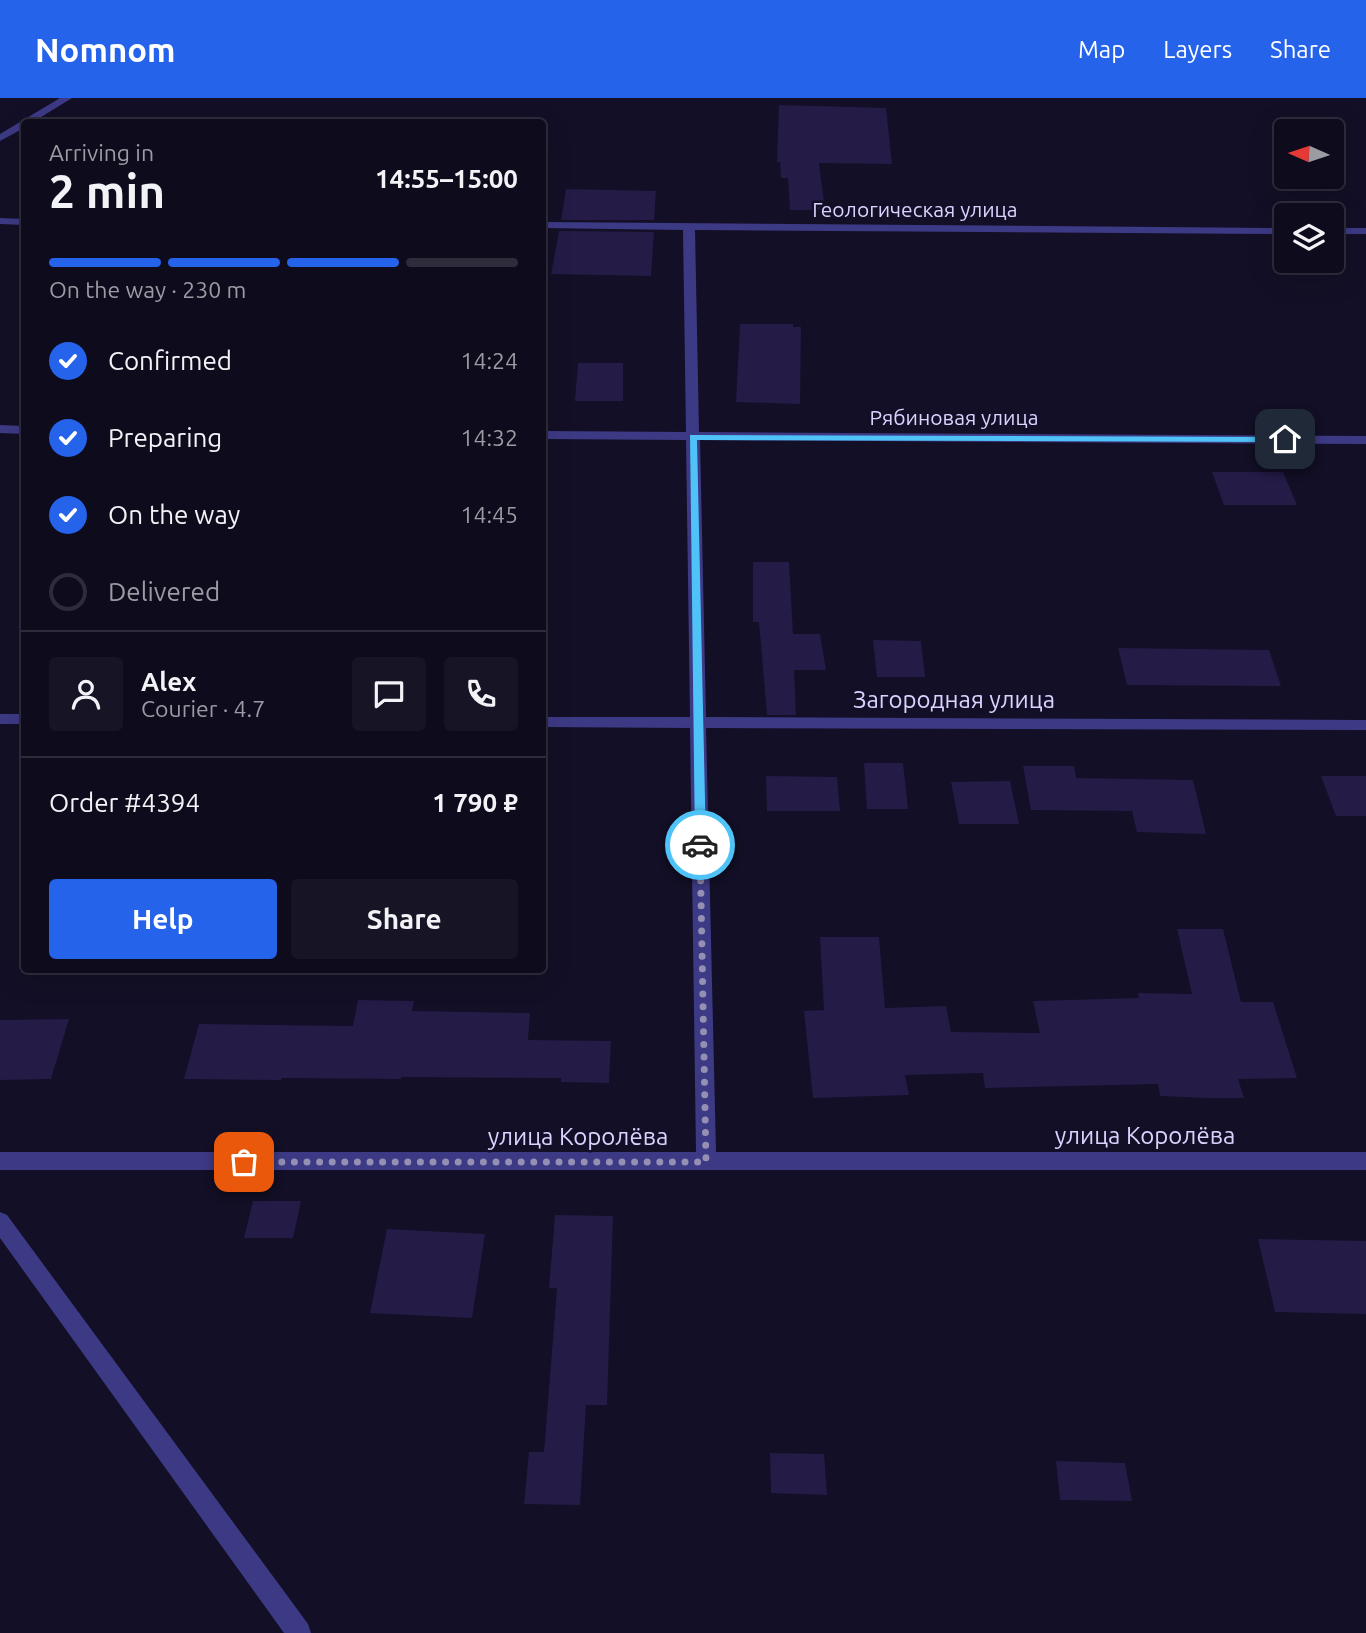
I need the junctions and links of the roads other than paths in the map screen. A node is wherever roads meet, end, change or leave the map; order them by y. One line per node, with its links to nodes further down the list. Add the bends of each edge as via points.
1 (67, 98): 2 (street)
2 (32, 119)
3 (21, 125): 4 (street)
4 (0, 138)
5 (0, 221): 6 (street)
6 (21, 222)
7 (546, 225): 8 (street, Геологическая улица)
8 (689, 226): 9 (street, Геологическая улица); 15 (street)
9 (1274, 231)
10 (1344, 231): 11 (street)
11 (1366, 231)
12 (0, 429): 13 (street)
13 (21, 429)
14 (546, 435): 15 (street, Рябиновая улица)
15 (693, 437): 16 (street, Рябиновая улица); 20 (street)
16 (1366, 440)
17 (0, 719): 18 (street)
18 (21, 719)
19 (546, 722): 20 (street, Загородная улица)
20 (698, 723): 21 (street, Загородная улица); 24 (street)
21 (1366, 725)
22 (0, 1161): 24 (street, улица Королёва)
23 (1366, 1161): 24 (street, улица Королёва)
24 (706, 1162)
25 (0, 1221): 26 (street)
26 (299, 1633)

